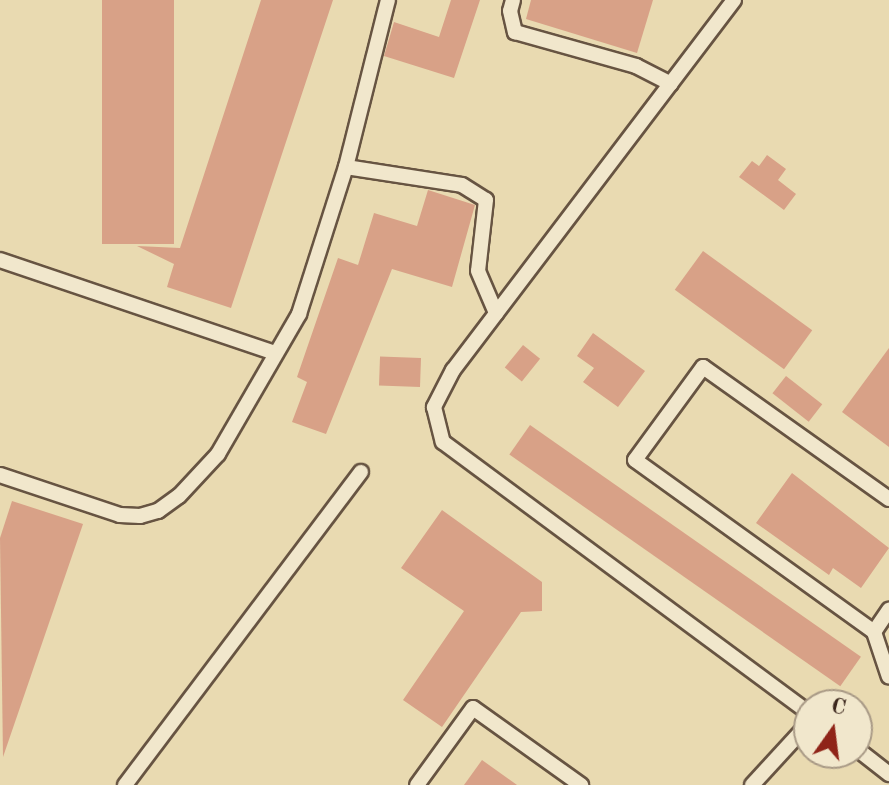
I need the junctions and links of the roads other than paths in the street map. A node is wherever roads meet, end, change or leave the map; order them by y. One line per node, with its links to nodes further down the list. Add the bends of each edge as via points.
1 (388, 0): 5 (lane)
2 (513, 0): 4 (lane, via 515,32 636,66)
3 (734, 0): 4 (lane)
4 (671, 84): 7 (lane)
5 (346, 167): 7 (lane, via 462,185 486,200 478,271); 8 (lane, via 299,314)
6 (0, 260): 8 (lane)
7 (496, 313): 15 (lane, via 453,370 434,407 443,442)
8 (275, 353): 10 (lane, via 218,454 158,511 120,515)
9 (361, 472): 19 (lane)
10 (0, 475)
11 (889, 499): 13 (lane, via 703,367 635,460)
12 (889, 610): 13 (lane)
13 (874, 632): 14 (lane)
14 (889, 677)
15 (793, 701)
16 (793, 740): 22 (lane)
17 (873, 762): 18 (lane)
18 (889, 774)
19 (125, 785)
20 (417, 785): 21 (lane, via 473,708)
21 (581, 785)
22 (752, 785)

